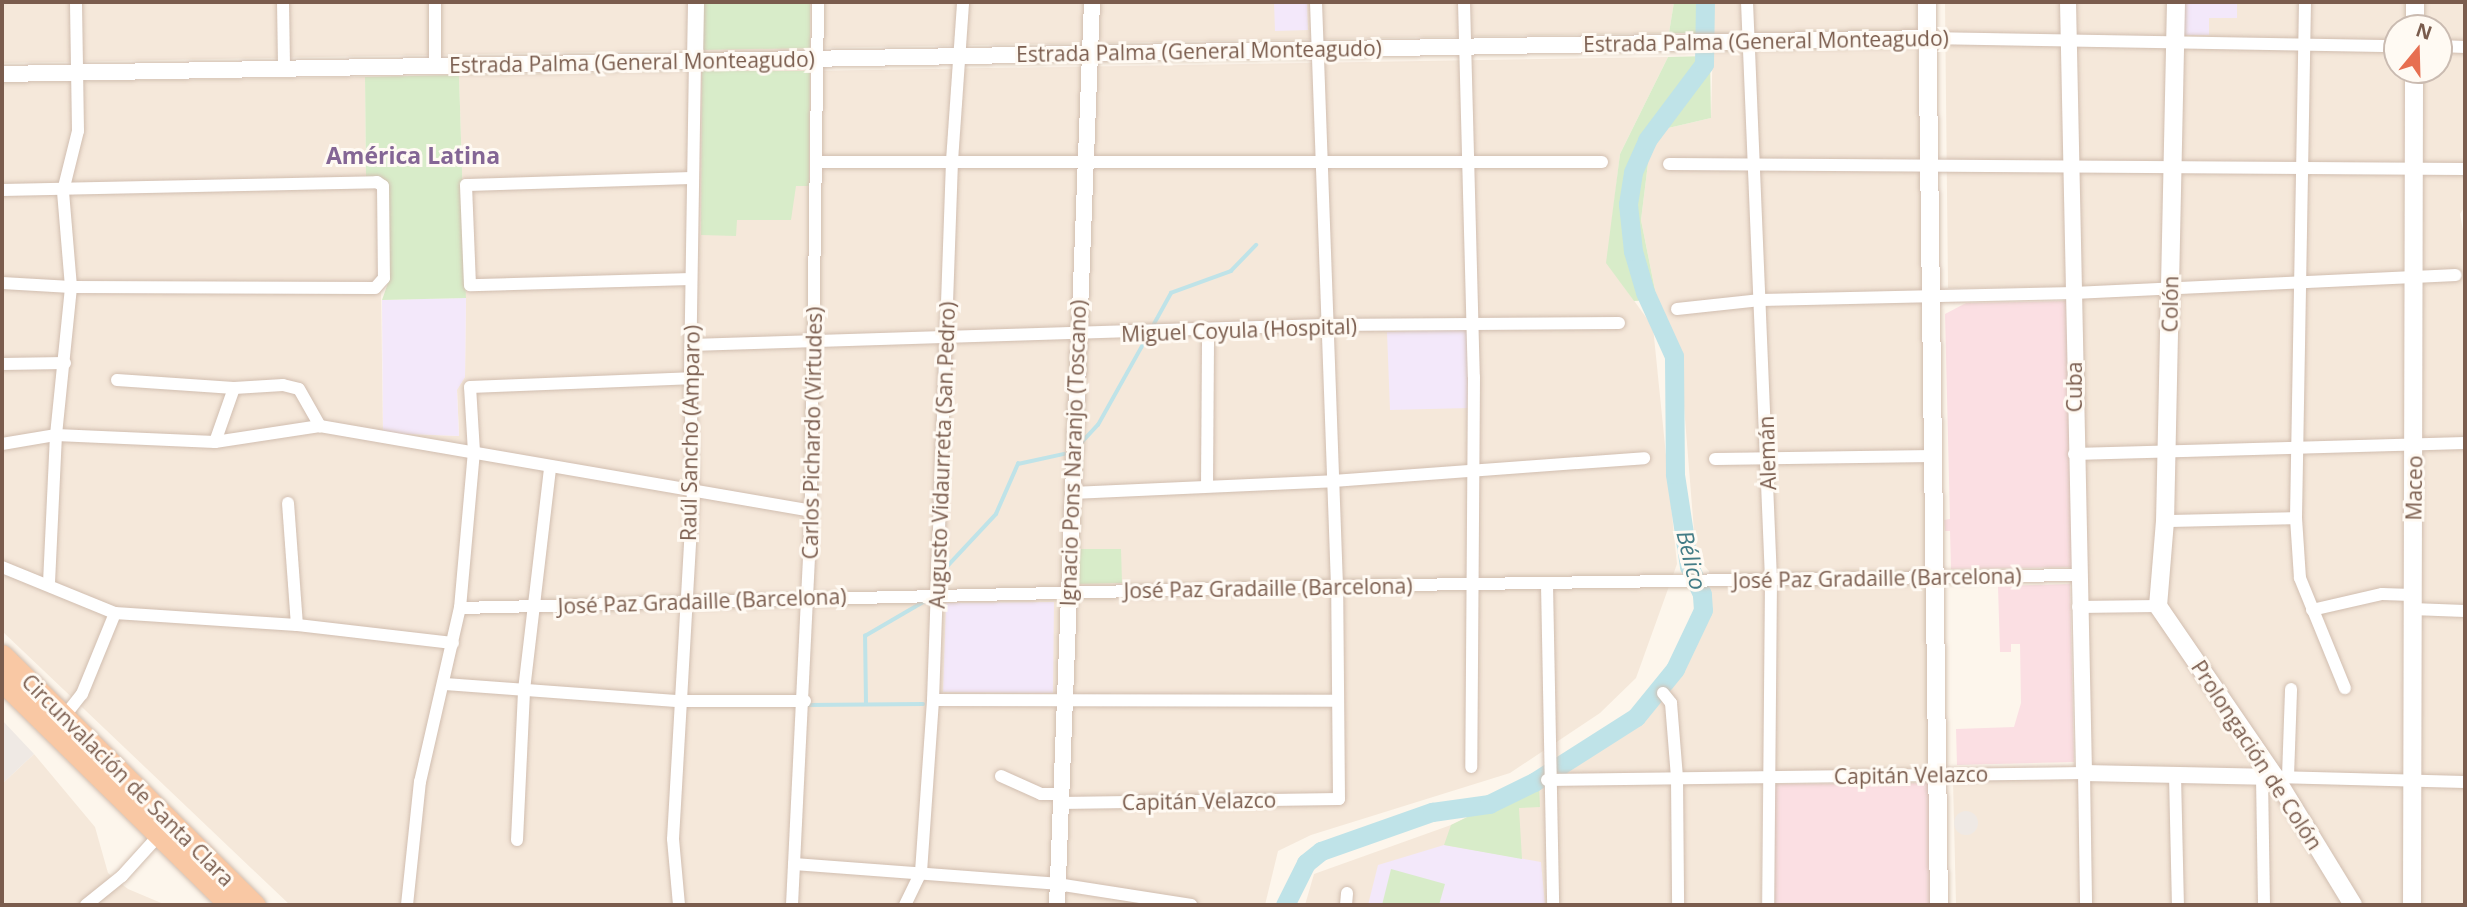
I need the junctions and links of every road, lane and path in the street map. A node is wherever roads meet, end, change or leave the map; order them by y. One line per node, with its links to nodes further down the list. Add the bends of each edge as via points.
1 (76, 2): 31 (street)
2 (283, 2): 29 (street)
3 (435, 2): 28 (street)
4 (696, 2): 27 (street, Raúl Sancho (Amparo))
5 (818, 2): 26 (street, Carlos Pichardo (Virtudes))
6 (963, 2): 25 (street, Augusto Vidaurreta (San Pedro))
7 (1092, 2): 24 (street, Ignacio Pons Naranjo (Toscano))
8 (1316, 2): 23 (street)
9 (1464, 2): 21 (street)
10 (1747, 2): 17 (street, Alemán)
11 (1927, 2): 16 (main road)
12 (1937, 2): 16 (main road)
13 (2068, 2): 18 (street, Cuba)
14 (2176, 2): 19 (main road, Colón)
15 (2305, 2): 20 (street)
16 (1933, 38): 17 (street, Estrada Palma (General Monteagudo)); 18 (street, Estrada Palma (General Monteagudo)); 41 (main road)
17 (1749, 41): 21 (street, Estrada Palma (General Monteagudo)); 40 (street, Alemán)
18 (2068, 42): 19 (street, Estrada Palma (General Monteagudo)); 42 (street, Cuba)
19 (2175, 43): 20 (street, Estrada Palma (General Monteagudo)); 43 (main road, Colón)
20 (2303, 45): 22 (street, Estrada Palma (General Monteagudo)); 44 (street)
21 (1467, 46): 23 (street, Estrada Palma (General Monteagudo)); 35 (street)
22 (2383, 46)
23 (1317, 49): 24 (street, Estrada Palma (General Monteagudo)); 37 (street)
24 (1090, 54): 25 (street, Estrada Palma (General Monteagudo)); 34 (street, Ignacio Pons Naranjo (Toscano))
25 (959, 56): 26 (street, Estrada Palma (General Monteagudo)); 33 (street, Augusto Vidaurreta (San Pedro))
26 (818, 59): 27 (street, Estrada Palma (General Monteagudo)); 36 (street, Carlos Pichardo (Virtudes))
27 (695, 61): 28 (street, Estrada Palma (General Monteagudo)); 47 (street, Raúl Sancho (Amparo))
28 (435, 66): 29 (street, Estrada Palma (General Monteagudo))
29 (284, 69): 31 (street, Estrada Palma (General Monteagudo))
30 (2, 74): 31 (street, Estrada Palma (General Monteagudo))
31 (74, 74): 49 (street, via 78,131)
32 (2413, 84): 45 (main road, Maceo)
33 (952, 160): 34 (street); 36 (street); 66 (street, Augusto Vidaurreta (San Pedro))
34 (1086, 160): 37 (street); 65 (street, Ignacio Pons Naranjo (Toscano))
35 (1468, 161): 37 (street); 38 (street); 63 (street)
36 (817, 162): 67 (street, Carlos Pichardo (Virtudes))
37 (1319, 162): 62 (street)
38 (1602, 162)
39 (1669, 164): 40 (street)
40 (1754, 164): 41 (street); 59 (street, Alemán)
41 (1935, 165): 42 (street); 58 (main road)
42 (2071, 166): 43 (street); 57 (street, Cuba)
43 (2172, 167): 44 (street); 56 (main road, Colón)
44 (2300, 169): 45 (street); 53 (street)
45 (2410, 169): 46 (street); 51 (main road, Maceo)
46 (2465, 169)
47 (693, 178): 52 (street, Raúl Sancho (Amparo)); 52 (street, via 466,185 470,285)
48 (2, 190): 49 (street)
49 (63, 191): 55 (street); 55 (street, via 377,182 383,186 384,278 375,288)
50 (2456, 275): 51 (street)
51 (2414, 277): 53 (street); 79 (main road, Maceo)
52 (691, 279): 68 (street, Raúl Sancho (Amparo))
53 (2301, 281): 56 (street); 80 (street)
54 (2, 283): 55 (street)
55 (71, 287): 69 (street)
56 (2170, 287): 57 (street); 81 (main road, Colón)
57 (2074, 293): 58 (street); 83 (street, Cuba)
58 (1937, 296): 59 (street); 84 (main road); 100 (main road)
59 (1761, 300): 60 (street); 86 (street, Alemán)
60 (1677, 309)
61 (1619, 323): 63 (street, Miguel Coyula (Hospital))
62 (1325, 325): 63 (street, Miguel Coyula (Hospital)); 64 (street, Miguel Coyula (Hospital)); 90 (street)
63 (1471, 325): 89 (street)
64 (1208, 330): 65 (street, Miguel Coyula (Hospital)); 91 (street)
65 (1078, 336): 66 (street, Miguel Coyula (Hospital)); 93 (street, Ignacio Pons Naranjo (Toscano))
66 (946, 339): 67 (street, Miguel Coyula (Hospital)); 107 (street, Augusto Vidaurreta (San Pedro))
67 (814, 344): 68 (street, Miguel Coyula (Hospital)); 95 (street, Carlos Pichardo (Virtudes))
68 (691, 345): 71 (street, Raúl Sancho (Amparo))
69 (65, 363): 70 (street); 75 (street)
70 (2, 364)
71 (690, 378): 82 (street, via 475,384 468,391); 92 (street, Raúl Sancho (Amparo))
72 (117, 380): 73 (street)
73 (234, 388): 74 (street, via 284,385 299,389); 76 (street)
74 (320, 426): 76 (street); 82 (street)
75 (56, 435): 76 (street); 78 (street); 102 (street)
76 (215, 442)
77 (2465, 443): 79 (street)
78 (2, 444)
79 (2415, 445): 80 (street); 109 (main road, Maceo)
80 (2296, 446): 81 (street); 96 (street)
81 (2166, 450): 83 (street); 97 (main road, Colón)
82 (474, 452): 88 (street); 114 (street)
83 (2074, 454): 99 (street, Cuba)
84 (1933, 457): 86 (street); 100 (main road)
85 (1644, 458): 89 (street)
86 (1768, 458): 87 (street); 101 (street, Alemán)
87 (1715, 459)
88 (550, 468): 92 (street); 111 (street)
89 (1473, 472): 90 (street); 103 (street)
90 (1333, 481): 91 (street); 105 (street)
91 (1207, 486): 93 (street)
92 (693, 490): 95 (street); 110 (street, Raúl Sancho (Amparo))
93 (1072, 493): 106 (street, Ignacio Pons Naranjo (Toscano))
94 (288, 503): 118 (street)
95 (811, 511): 108 (street, Carlos Pichardo (Virtudes))
96 (2296, 518): 97 (street); 115 (street, via 2300,578)
97 (2165, 521): 112 (main road, Colón)
98 (2, 567): 102 (street)
99 (2077, 576): 100 (street, José Paz Gradaille (Barcelona)); 113 (street, Cuba)
100 (1939, 577): 101 (street, José Paz Gradaille (Barcelona)); 135 (main road)
101 (1771, 579): 104 (street, José Paz Gradaille (Barcelona)); 138 (street, Alemán)
102 (49, 583): 117 (street)
103 (1471, 584): 104 (street, José Paz Gradaille (Barcelona)); 105 (street, José Paz Gradaille (Barcelona)); 133 (street)
104 (1547, 584): 141 (street)
105 (1337, 586): 106 (street, José Paz Gradaille (Barcelona)); 131 (street)
106 (1067, 592): 107 (street, José Paz Gradaille (Barcelona)); 128 (street, Ignacio Pons Naranjo (Toscano))
107 (937, 596): 108 (street, José Paz Gradaille (Barcelona)); 127 (street, Augusto Vidaurreta (San Pedro))
108 (808, 597): 110 (street, José Paz Gradaille (Barcelona)); 130 (street, Carlos Pichardo (Virtudes))
109 (2412, 602): 115 (street, via 2382,594); 116 (street); 142 (main road, Maceo)
110 (684, 603): 111 (street, José Paz Gradaille (Barcelona)); 129 (street, Raúl Sancho (Amparo))
111 (533, 606): 114 (street, José Paz Gradaille (Barcelona)); 125 (street)
112 (2158, 606): 113 (street); 139 (main road, Prolongación de Colón)
113 (2078, 607): 134 (street, Cuba)
114 (460, 608): 119 (street)
115 (2312, 610): 123 (street)
116 (2465, 611)
117 (116, 613): 118 (street, via 191,622); 132 (street, via 82,694)
118 (297, 625): 119 (street)
119 (453, 643): 122 (street)
120 (2, 655): 132 (highway, Circunvalación de Santa Clara)
121 (2, 681): 145 (highway, Circunvalación de Santa Clara)
122 (445, 684): 125 (street); 153 (street, via 420,782)
123 (2345, 688)
124 (2291, 689): 139 (street)
125 (524, 690): 129 (street); 146 (street)
126 (1663, 693): 140 (street, via 1671,703)
127 (933, 700): 128 (street); 148 (street, Augusto Vidaurreta (San Pedro))
128 (1063, 700): 131 (street); 144 (street, Ignacio Pons Naranjo (Toscano))
129 (679, 701): 130 (street); 154 (street, Raúl Sancho (Amparo), via 673,839)
130 (805, 701): 147 (street, Carlos Pichardo (Virtudes))
131 (1337, 701): 144 (street, Capitán Velazco, via 1339,799)
132 (63, 719): 152 (highway, Circunvalación de Santa Clara)
133 (1471, 767)
134 (2084, 773): 135 (street, Capitán Velazco); 136 (street, Capitán Velazco); 164 (street)
135 (1942, 775): 138 (street, Capitán Velazco); 162 (main road); 163 (main road)
136 (2175, 775): 139 (street, Capitán Velazco); 165 (street)
137 (1001, 776): 144 (street, Capitán Velazco)
138 (1770, 777): 140 (street, Capitán Velazco); 161 (street, Alemán)
139 (2275, 777): 142 (street); 166 (street); 167 (main road, Prolongación de Colón)
140 (1676, 778): 141 (street, Capitán Velazco); 160 (street)
141 (1547, 780): 159 (street)
142 (2412, 780): 143 (street); 168 (main road, Maceo)
143 (2465, 782)
144 (1060, 799): 149 (street, Ignacio Pons Naranjo (Toscano))
145 (159, 835): 150 (street, via 122,876); 151 (highway, Circunvalación de Santa Clara)
146 (517, 841)
147 (794, 864): 148 (street); 155 (street, Carlos Pichardo (Virtudes))
148 (921, 872): 149 (street); 156 (street, Augusto Vidaurreta (San Pedro))
149 (1057, 884): 157 (street, Ignacio Pons Naranjo (Toscano)); 158 (street)
150 (86, 905)
151 (230, 905)
152 (255, 905)
153 (407, 905)
154 (678, 905)
155 (792, 905)
156 (905, 905)
157 (1057, 905)
158 (1191, 905)
159 (1553, 905)
160 (1678, 905)
161 (1768, 905)
162 (1939, 905)
163 (1948, 905)
164 (2086, 905)
165 (2178, 905)
166 (2264, 905)
167 (2353, 905)
168 (2412, 905)

